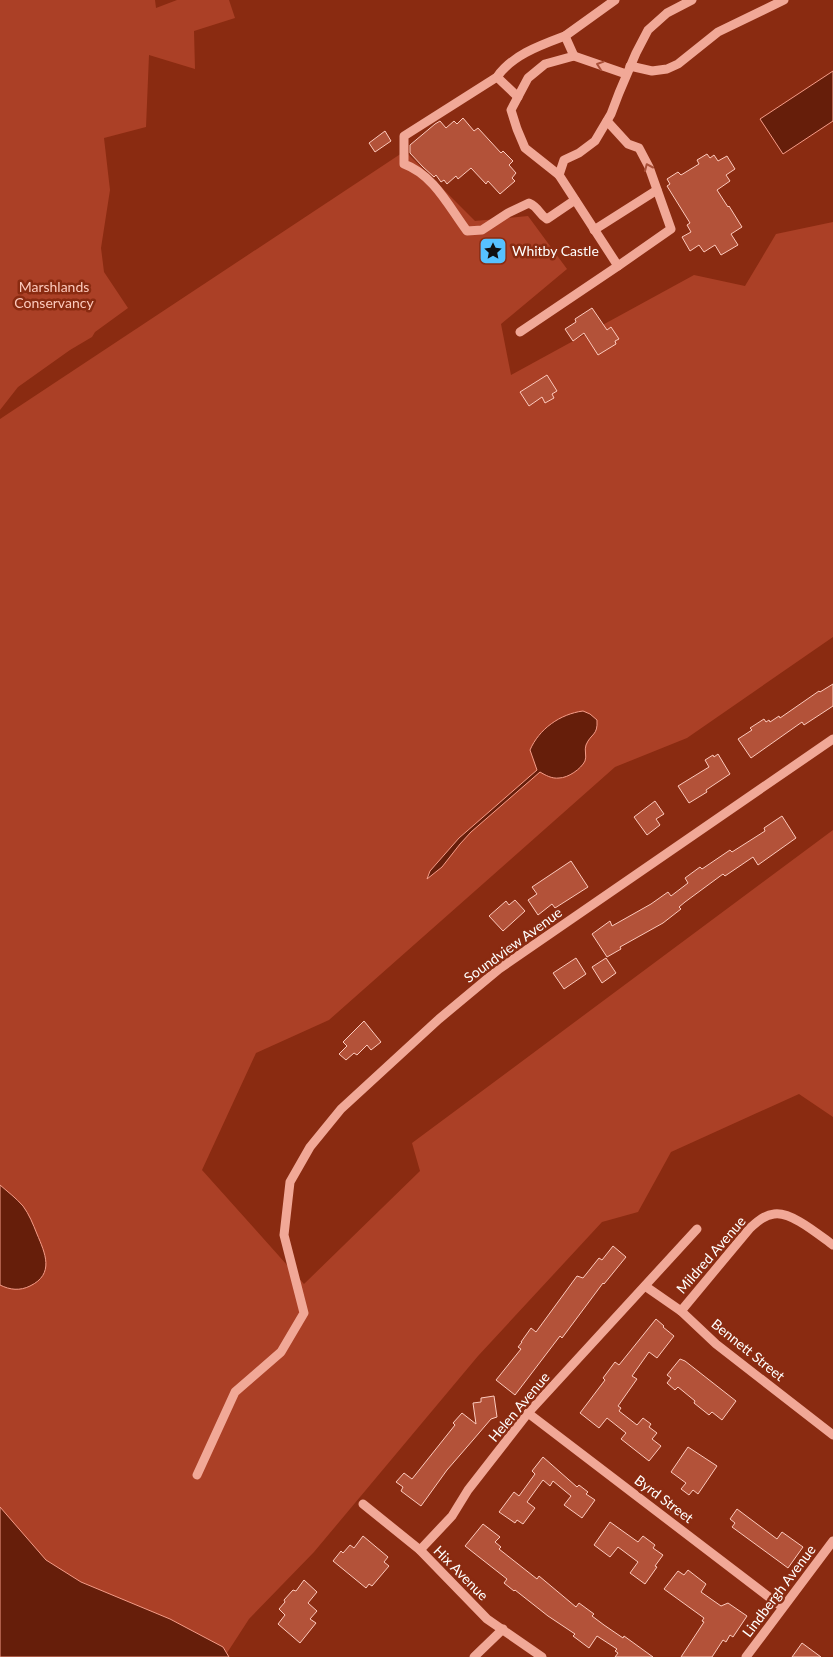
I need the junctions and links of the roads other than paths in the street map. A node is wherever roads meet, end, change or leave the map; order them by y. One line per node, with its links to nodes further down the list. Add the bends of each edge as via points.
1 (615, 0): 4 (street)
2 (692, 0): 6 (street, via 667,13 648,30)
3 (784, 0): 6 (street, via 718,32 667,69)
4 (565, 36): 5 (street); 7 (street, via 536,47 503,68)
5 (574, 56): 6 (street, one-way to 5); 8 (street, via 545,64 528,78)
6 (628, 70): 9 (street)
7 (497, 77): 8 (street); 12 (street, via 404,136 404,164 425,176 467,231 482,230 528,203 537,207 546,219)
8 (518, 97): 10 (street, via 511,110 525,148)
9 (607, 121): 10 (street, via 595,141 564,160); 11 (street, one-way to 9, via 639,148 628,144)
10 (559, 175): 12 (street)
11 (657, 190): 13 (street); 14 (street, via 670,229)
12 (573, 197): 13 (street)
13 (594, 230): 14 (street)
14 (618, 266): 15 (street)
15 (520, 332)
16 (833, 739): 23 (street, Soundview Avenue, via 499,969 341,1109 310,1147 290,1182 284,1235 304,1312 281,1352 234,1392)
17 (697, 1229): 19 (street, Helen Avenue)
18 (833, 1245): 20 (street, Mildred Avenue, via 784,1214 764,1217 750,1228)
19 (645, 1286): 20 (street, Bennett Street); 21 (street, Helen Avenue)
20 (680, 1311): 22 (street, Bennett Street, via 716,1344)
21 (528, 1413): 26 (street, Helen Avenue, via 468,1490 452,1516); 27 (street, Byrd Street)
22 (833, 1435)
23 (198, 1475)
24 (363, 1504): 26 (street, Hix Avenue)
25 (833, 1541): 27 (street, Lindbergh Avenue)
26 (420, 1550): 28 (street, Hix Avenue, via 488,1619)
27 (782, 1607): 31 (street, Lindbergh Avenue)
28 (503, 1629): 29 (street); 30 (street, Hix Avenue)
29 (474, 1657)
30 (542, 1657)
31 (746, 1657)

